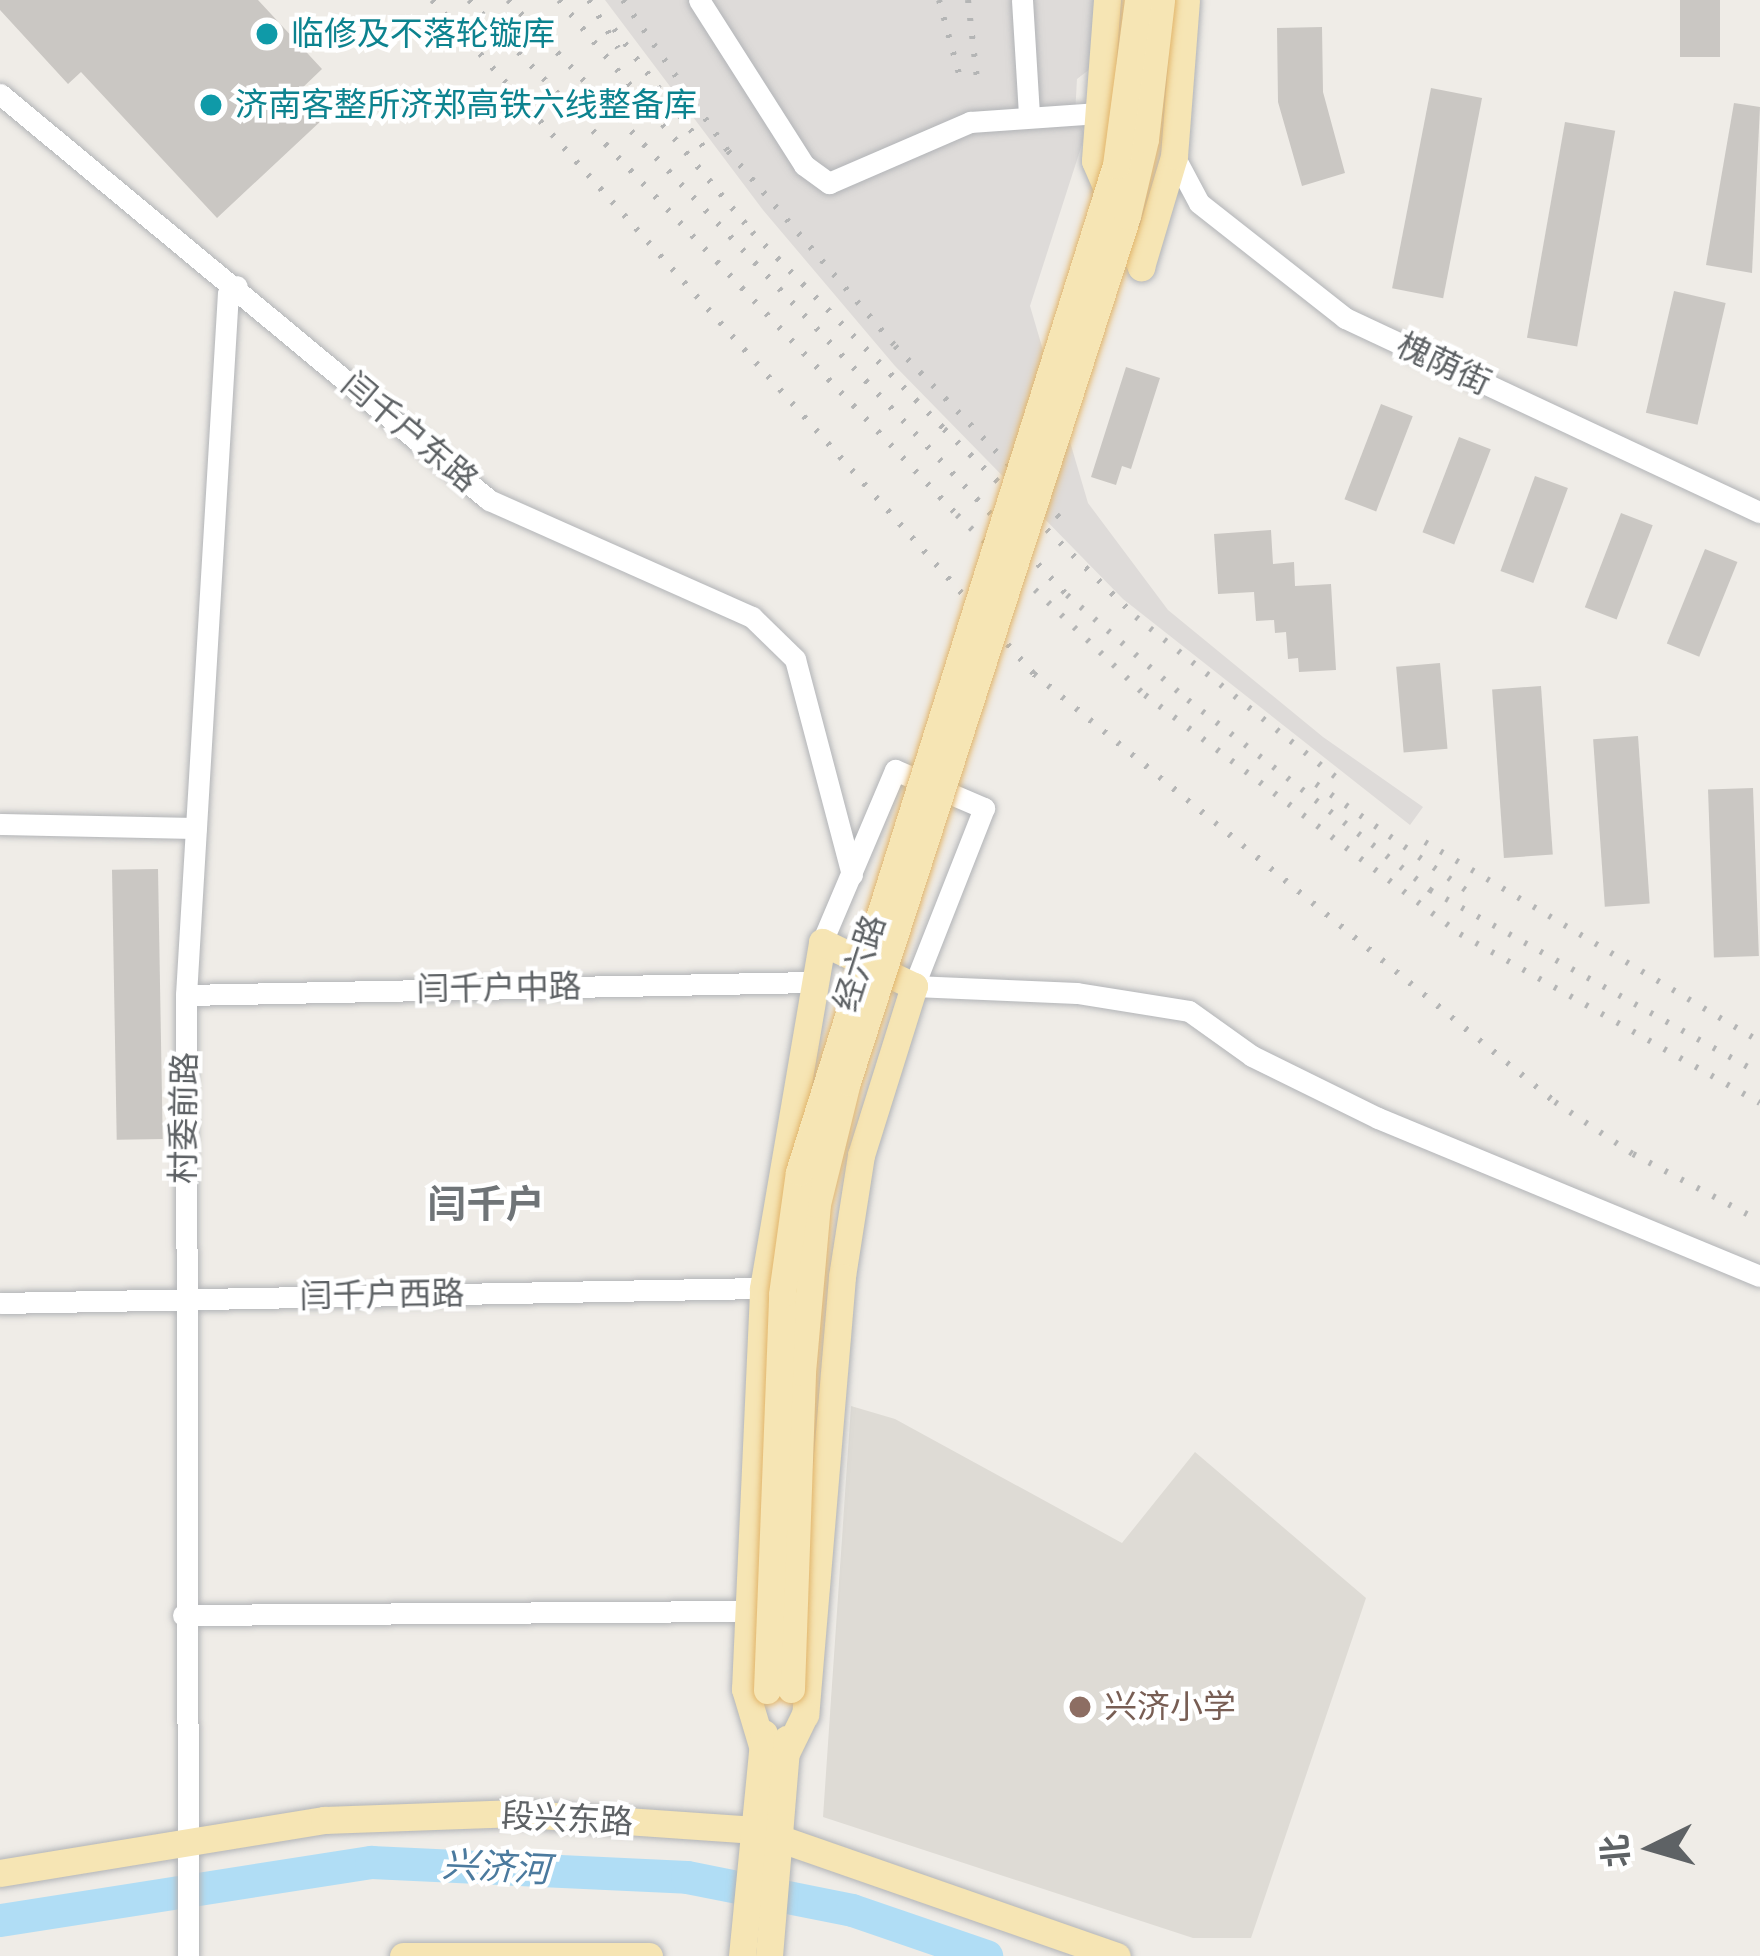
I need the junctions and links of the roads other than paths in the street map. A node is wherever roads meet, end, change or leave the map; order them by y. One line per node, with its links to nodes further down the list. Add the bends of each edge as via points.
1 (699, 0): 8 (street, via 804,165 829,183 970,122)
2 (1022, 0): 8 (street)
3 (1108, 0): 9 (main road)
4 (1138, 0): 26 (main road, 经六路, bridge, via 1104,207 799,1172 782,1294)
5 (1161, 0): 26 (main road, 经六路, bridge, via 1145,139 1126,215 848,1082 817,1204)
6 (1186, 0): 10 (main road)
7 (0, 94): 11 (street, 闫千户东路)
8 (1029, 113): 9 (street)
9 (1099, 113): 10 (main road, via 1095,161 1141,267)
10 (1174, 156): 12 (street, 槐荫街, via 1199,203 1345,318)
11 (237, 286): 14 (street, 村委前路, via 228,293); 15 (street, 闫千户东路, via 490,500 752,617 795,659)
12 (1760, 512)
13 (0, 824): 14 (street)
14 (196, 828): 19 (street, 村委前路)
15 (852, 875): 16 (street); 18 (street, via 895,770 984,808)
16 (822, 943): 17 (main road); 18 (main road)
17 (811, 982): 19 (street, 闫千户中路); 21 (main road)
18 (914, 986): 20 (street, via 1035,989 1189,1011 1252,1056 1378,1118); 27 (main road, via 861,1155 842,1277 805,1714)
19 (186, 994): 22 (street, 村委前路)
20 (1760, 1276)
21 (763, 1288): 22 (street, 闫千户西路); 24 (main road)
22 (182, 1298): 23 (street, 闫千户西路); 25 (street, 村委前路)
23 (0, 1303)
24 (748, 1611): 25 (street); 27 (main road, via 745,1689)
25 (183, 1615): 30 (street, 村委前路)
26 (779, 1689): 27 (main road, 经六路)
27 (775, 1751): 28 (main road, 经六路); 29 (main road, 经六路)
28 (784, 1835): 29 (main road, 段兴东路); 32 (main road, 经六路); 36 (main road, 段兴东路)
29 (754, 1843): 30 (main road, 段兴东路, via 511,1813 324,1820); 32 (main road, 经六路)
30 (185, 1847): 31 (main road, 段兴东路); 33 (street, 村委前路)
31 (0, 1873)
32 (756, 1948)
33 (188, 1952)
34 (404, 1956): 35 (main road)
35 (650, 1956)
36 (1117, 1956)

